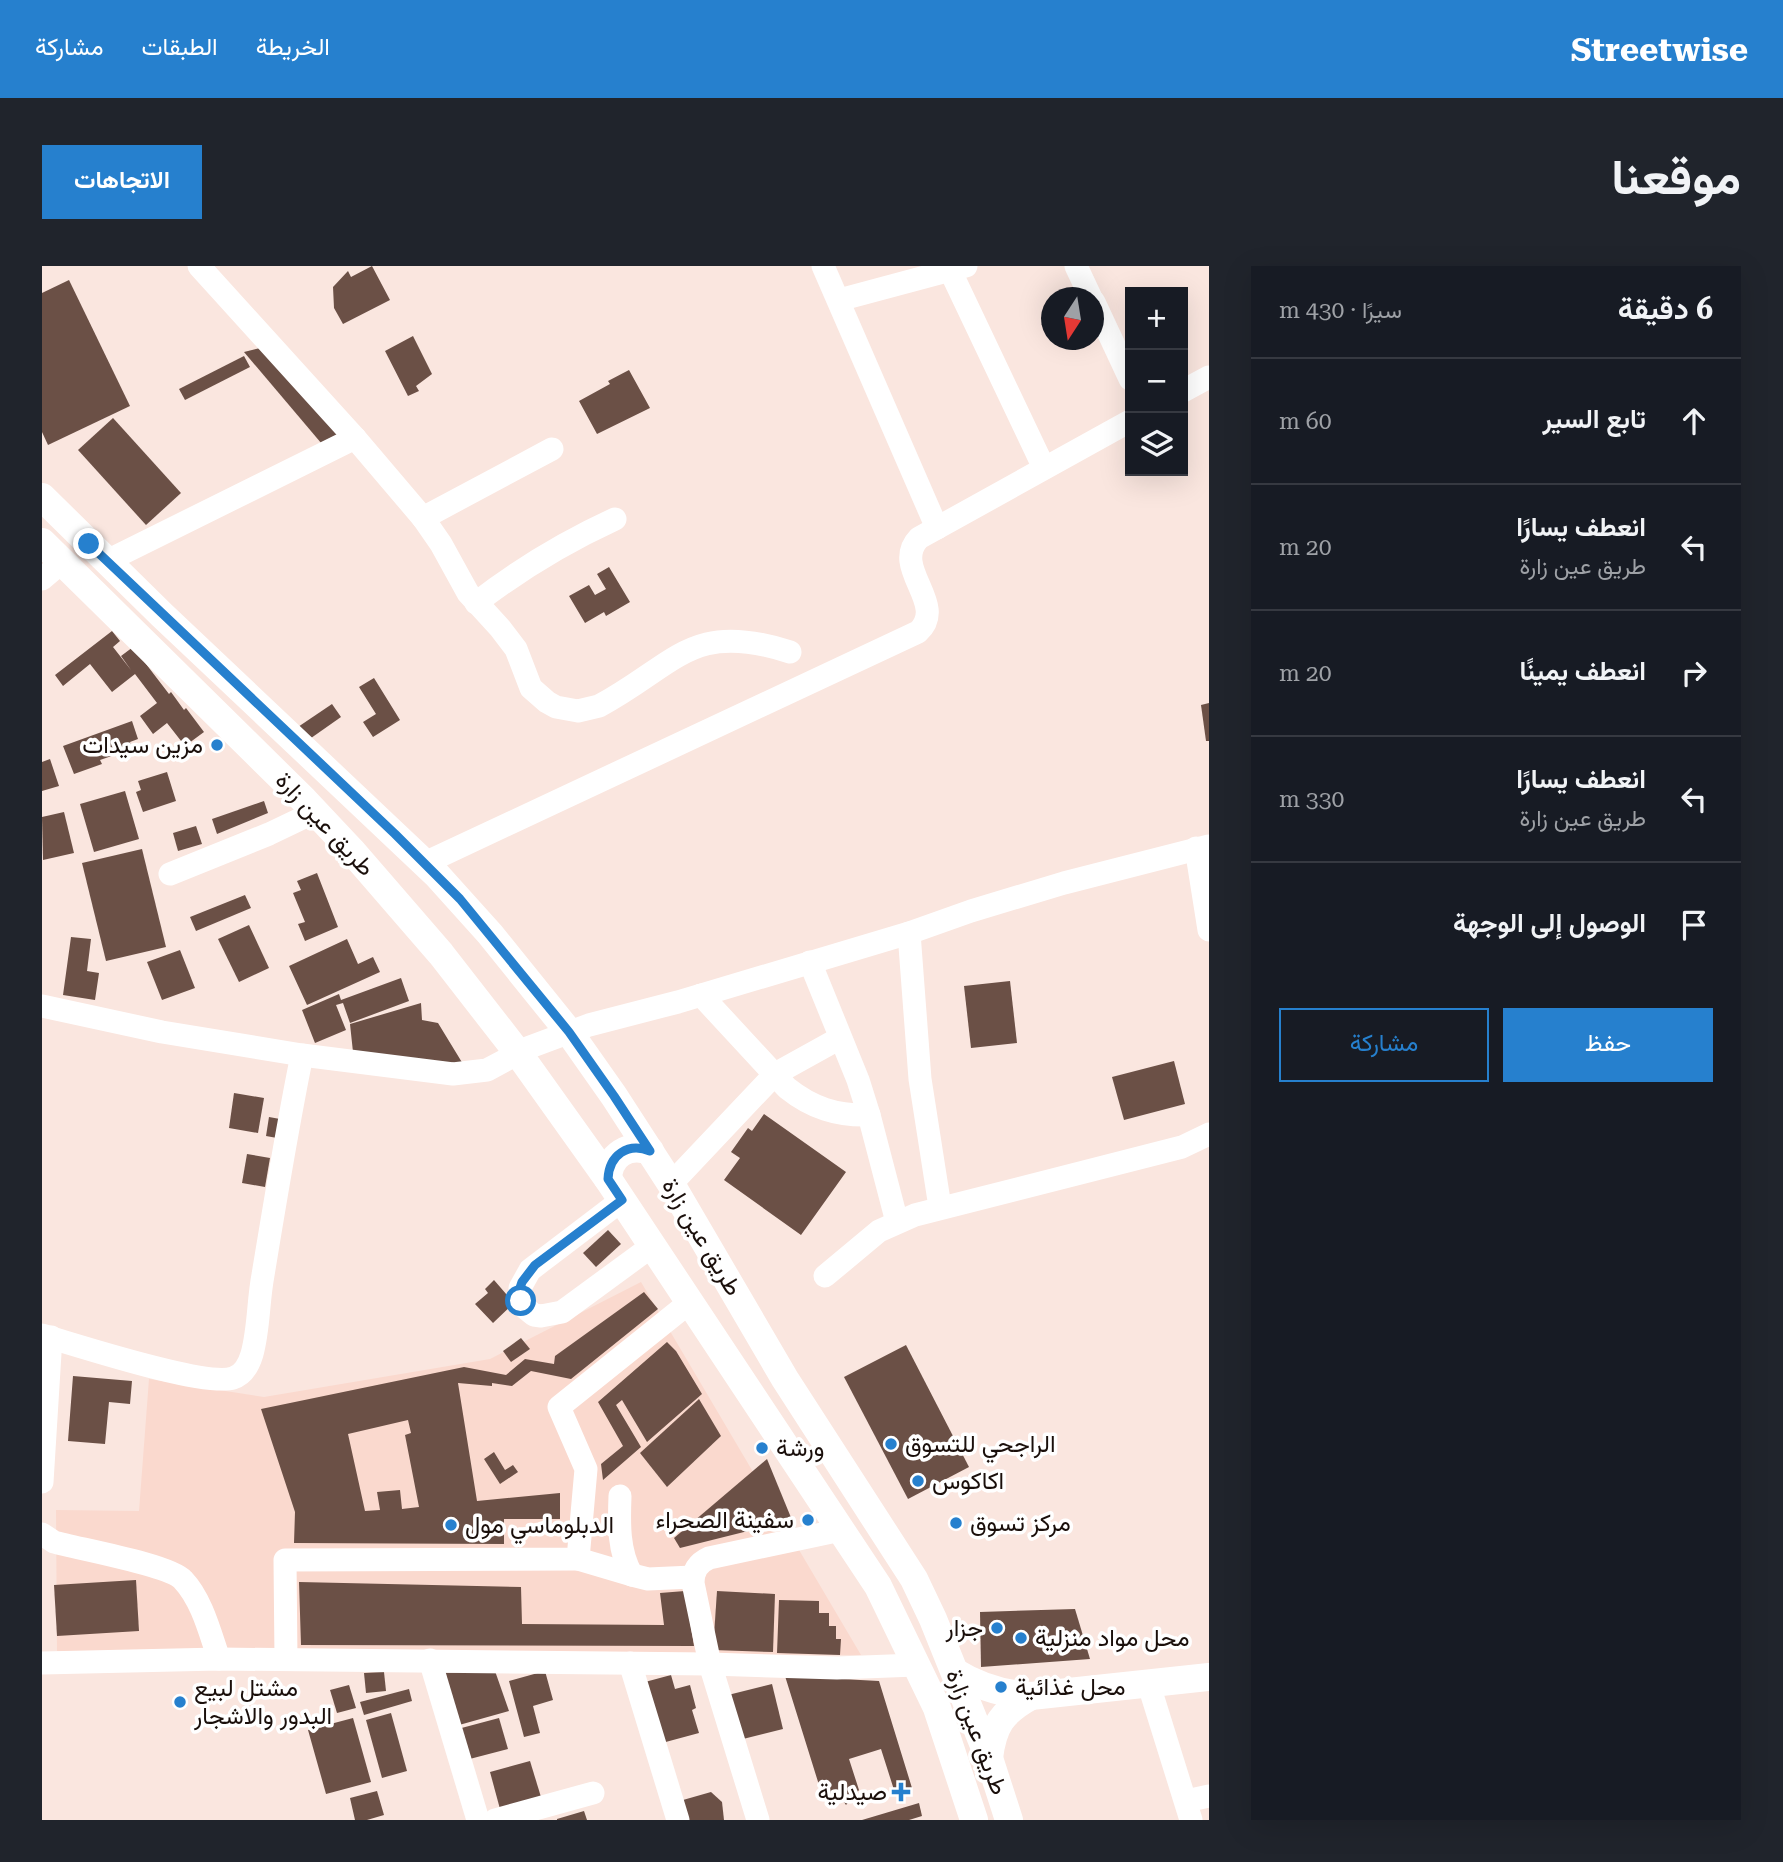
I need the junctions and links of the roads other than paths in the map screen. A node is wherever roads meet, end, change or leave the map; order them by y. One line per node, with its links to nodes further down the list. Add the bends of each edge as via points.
1 (199, 266): 12 (street)
2 (823, 266): 6 (street)
3 (1076, 266): 5 (street)
4 (958, 268): 6 (street); 14 (street)
5 (1086, 287)
6 (839, 300): 18 (street)
7 (1104, 325): 8 (street)
8 (1125, 369)
9 (1209, 377): 10 (street)
10 (1188, 388)
11 (1125, 424): 14 (street)
12 (355, 438): 16 (street); 20 (street)
13 (552, 449): 16 (street)
14 (1044, 468): 18 (street)
15 (42, 496): 20 (main road, طريق عين زارة)
16 (423, 519): 22 (street)
17 (615, 519): 22 (street, via 557,548)
18 (937, 528): 26 (street, via 919,538 910,553 928,613 918,632)
19 (42, 542): 21 (main road, طريق عين زارة)
20 (107, 561): 26 (main road, طريق عين زارة)
21 (52, 570): 24 (main road, طريق عين زارة)
22 (476, 603): 23 (street, via 516,649 531,688 547,702 567,710 599,706 675,656 703,644 749,641)
23 (790, 652)
24 (316, 812): 27 (street); 35 (main road, طريق عين زارة, via 441,954)
25 (1203, 847): 28 (street); 29 (street, via 1050,887)
26 (425, 863): 33 (main road, طريق عين زارة)
27 (170, 874)
28 (1209, 930)
29 (909, 933): 30 (street); 43 (street, via 920,1079)
30 (810, 962): 31 (street); 34 (street)
31 (701, 995): 33 (street); 37 (street)
32 (42, 1006): 36 (street)
33 (569, 1032): 35 (street); 40 (main road, طريق عين زارة)
34 (840, 1038): 37 (street); 38 (street)
35 (518, 1054): 36 (street, via 498,1066 464,1074); 42 (main road, طريق عين زارة)
36 (302, 1055): 48 (street, via 252,1355 245,1371 217,1380)
37 (775, 1074): 38 (street, via 817,1107); 41 (street)
38 (869, 1115): 44 (street)
39 (1209, 1134): 43 (street, via 1182,1147)
40 (650, 1151): 41 (main road, طريق عين زارة); 42 (main road, via 635,1147 621,1152 611,1164)
41 (671, 1184): 63 (main road, طريق عين زارة, via 785,1379 914,1579)
42 (615, 1189): 45 (main road, طريق عين زارة); 45 (street, via 530,1270 520,1288 524,1307 541,1316 562,1312)
43 (940, 1207): 44 (street)
44 (897, 1222): 46 (street)
45 (652, 1246): 47 (main road, طريق عين زارة)
46 (825, 1276)
47 (690, 1302): 51 (main road, طريق عين زارة); 53 (street, via 559,1407 586,1469)
48 (47, 1336): 49 (street)
49 (42, 1482)
50 (621, 1496): 54 (street, via 623,1551)
51 (841, 1530): 55 (street, via 709,1558 697,1566); 62 (main road, طريق عين زارة, via 878,1586)
52 (42, 1534): 56 (street, via 54,1542 172,1571 191,1592)
53 (578, 1559): 54 (street); 57 (street, via 285,1560)
54 (632, 1575): 55 (street)
55 (693, 1577): 61 (street)
56 (219, 1659): 57 (street); 59 (street)
57 (286, 1659): 58 (street)
58 (430, 1660): 60 (street); 71 (street)
59 (42, 1663)
60 (630, 1663): 61 (street); 73 (street)
61 (710, 1664): 62 (street); 74 (street)
62 (916, 1665): 75 (main road, طريق عين زارة, via 937,1708)
63 (955, 1672): 66 (main road, via 984,1687); 67 (main road, طريق عين زارة)
64 (1209, 1677): 65 (main road)
65 (1148, 1682): 66 (main road); 70 (street)
66 (1031, 1696): 67 (main road, via 1000,1720)
67 (989, 1758): 76 (main road, طريق عين زارة)
68 (593, 1793): 72 (street)
69 (1209, 1797): 70 (street)
70 (1188, 1810)
71 (478, 1820)
72 (495, 1820)
73 (678, 1820)
74 (758, 1820)
75 (974, 1820)
76 (1009, 1820)

